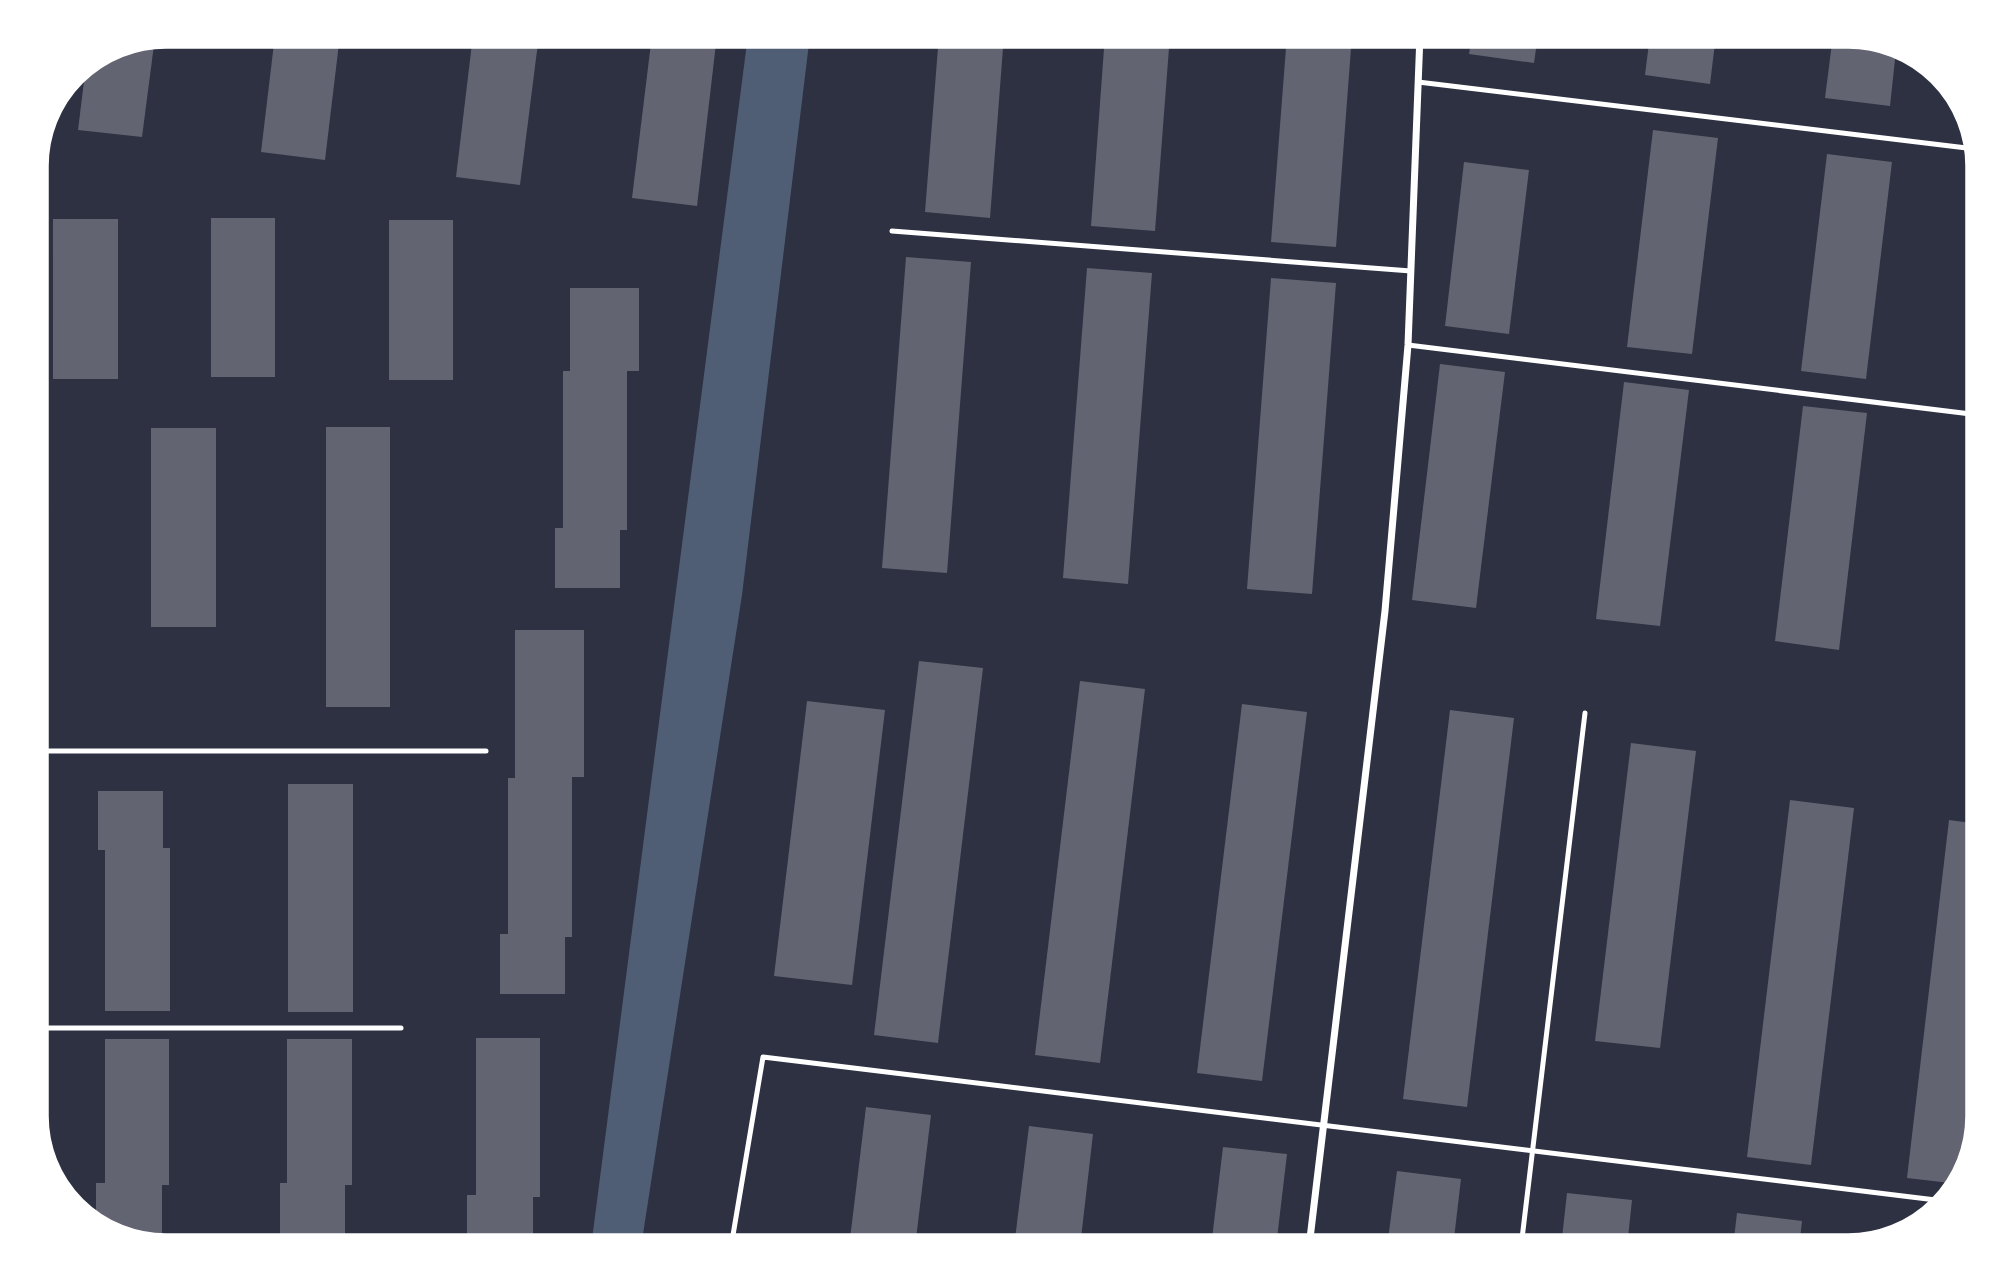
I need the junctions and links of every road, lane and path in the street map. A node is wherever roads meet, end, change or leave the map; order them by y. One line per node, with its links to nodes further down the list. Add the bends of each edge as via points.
1 (1419, 47): 2 (street)
2 (1418, 82): 3 (lane); 5 (street)
3 (1965, 148)
4 (891, 230): 5 (lane)
5 (1411, 271): 6 (street)
6 (1408, 345): 7 (lane); 13 (street, via 1385,611)
7 (1967, 414)
8 (1585, 713): 14 (lane)
9 (48, 751): 10 (lane)
10 (486, 751)
11 (48, 1028): 12 (lane)
12 (401, 1028)
13 (1323, 1126): 14 (lane); 16 (lane, via 763,1057); 17 (street)
14 (1532, 1151): 15 (lane); 18 (lane)
15 (1932, 1199)
16 (734, 1235)
17 (1310, 1235)
18 (1522, 1235)

